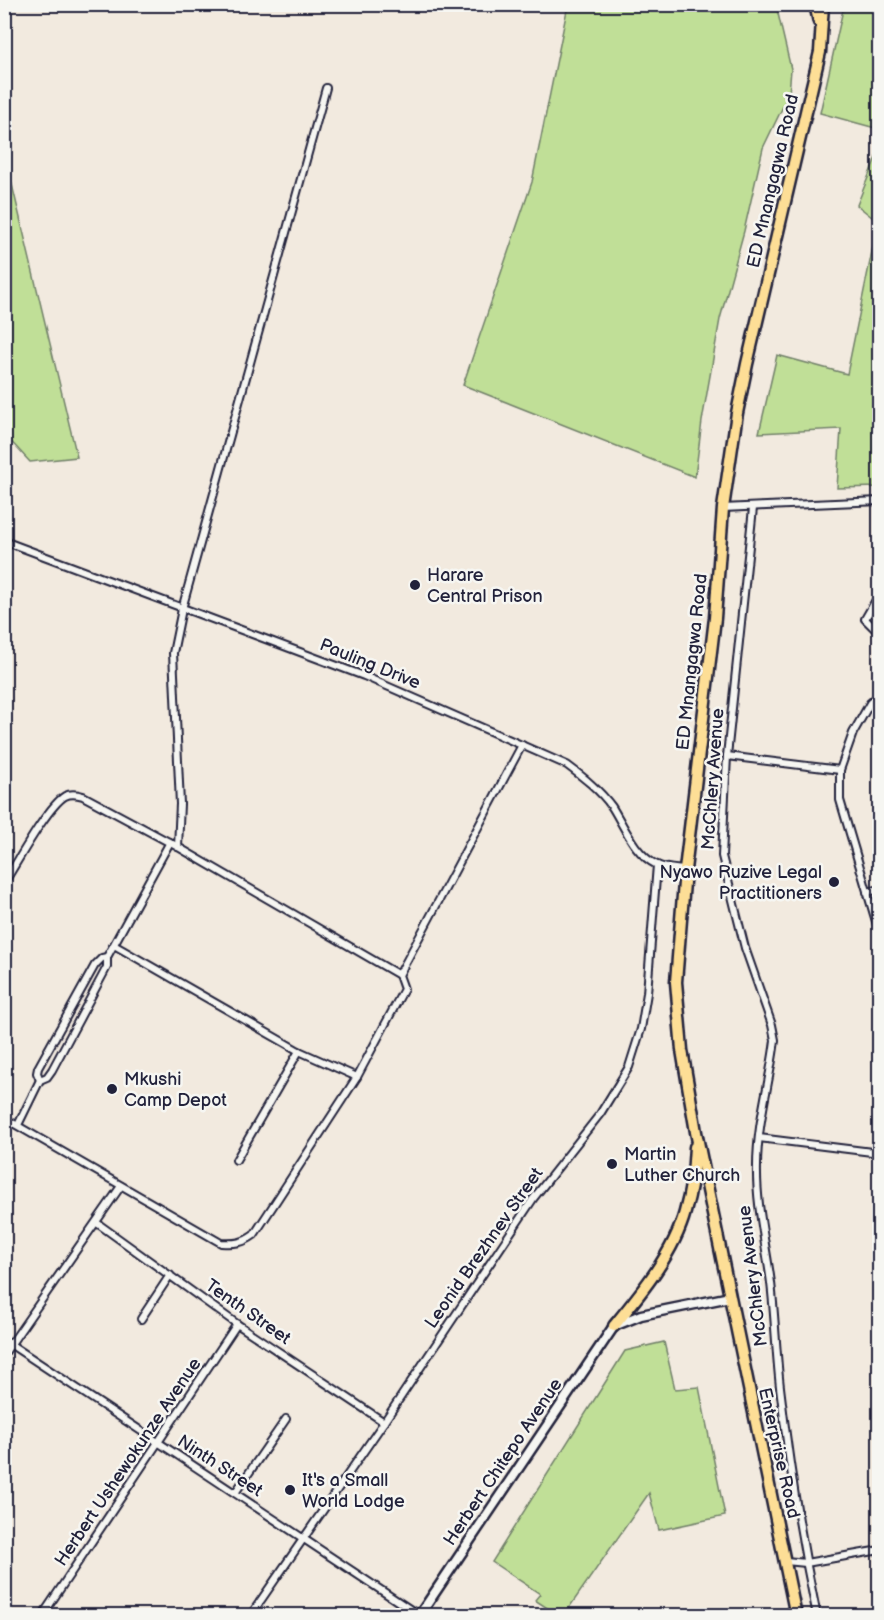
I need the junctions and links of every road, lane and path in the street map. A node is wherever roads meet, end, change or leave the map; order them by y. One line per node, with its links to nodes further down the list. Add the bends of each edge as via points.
1 (815, 4): 3 (highway, ED Mnangagwa Road)
2 (823, 4): 3 (highway, ED Mnangagwa Road)
3 (821, 34): 6 (highway, ED Mnangagwa Road, via 737,413)
4 (326, 88): 10 (street)
5 (879, 501): 7 (street)
6 (723, 508): 7 (street); 19 (highway, ED Mnangagwa Road, via 715,618)
7 (753, 508): 14 (street, McChlery Avenue)
8 (4, 541): 10 (street, Pauling Drive)
9 (879, 594): 11 (street, via 865,619)
10 (182, 609): 13 (street, Pauling Drive, via 364,676); 17 (street, via 173,653 180,804)
11 (879, 634)
12 (879, 694): 15 (street, via 853,734)
13 (522, 745): 18 (street, Pauling Drive, via 567,765 590,782 611,805 625,831); 26 (street)
14 (727, 756): 15 (street); 35 (street, McChlery Avenue, via 722,856 745,948 775,1040)
15 (840, 770): 22 (street, via 840,800)
16 (170, 843): 17 (street); 20 (street, via 83,796 65,796 51,809); 24 (street)
17 (178, 847): 26 (street)
18 (657, 865): 19 (street); 48 (street, Leonid Brezhnev Street, via 647,993 641,1029 628,1067 600,1114 533,1199)
19 (685, 870): 34 (highway, ED Mnangagwa Road, via 676,982 682,1050)
20 (4, 883)
21 (879, 889): 22 (street)
22 (867, 892): 23 (street)
23 (879, 935)
24 (114, 945): 25 (street); 29 (street)
25 (107, 957): 27 (street, via 94,965); 28 (street, via 107,967)
26 (399, 975): 30 (street, via 404,989)
27 (58, 1031): 28 (street); 31 (street, via 38,1068)
28 (69, 1036): 31 (street, via 52,1070)
29 (299, 1051): 30 (street); 37 (street)
30 (357, 1077): 38 (street, via 255,1235 246,1241 221,1243)
31 (40, 1080): 33 (street)
32 (4, 1118): 33 (street)
33 (18, 1125): 38 (street)
34 (696, 1132): 41 (highway, ED Mnangagwa Road); 44 (highway, via 692,1185 685,1214 643,1290)
35 (759, 1138): 36 (street); 54 (street, McChlery Avenue, via 758,1200)
36 (879, 1153)
37 (236, 1160)
38 (121, 1186): 39 (street)
39 (97, 1223): 40 (street, Tenth Street); 45 (street)
40 (170, 1275): 42 (street); 43 (street, Tenth Street)
41 (730, 1297): 44 (main road, via 641,1315); 53 (highway, Enterprise Road)
42 (141, 1319)
43 (237, 1324): 48 (street, Tenth Street); 49 (street, Herbert Ushewokunze Avenue)
44 (614, 1326): 55 (main road, Herbert Chitepo Avenue)
45 (8, 1342): 46 (street); 49 (street, Ninth Street)
46 (4, 1354)
47 (286, 1419): 50 (street)
48 (384, 1422): 51 (street, Leonid Brezhnev Street)
49 (159, 1443): 50 (street, Ninth Street); 56 (street, Herbert Ushewokunze Avenue)
50 (235, 1493): 51 (street, Ninth Street)
51 (304, 1538): 55 (street, Ninth Street); 57 (street, Leonid Brezhnev Street)
52 (879, 1550): 54 (street)
53 (786, 1562): 54 (street); 58 (highway, Enterprise Road)
54 (806, 1563): 59 (street, McChlery Avenue)
55 (420, 1615)
56 (42, 1616)
57 (249, 1616)
58 (796, 1616)
59 (817, 1616)

